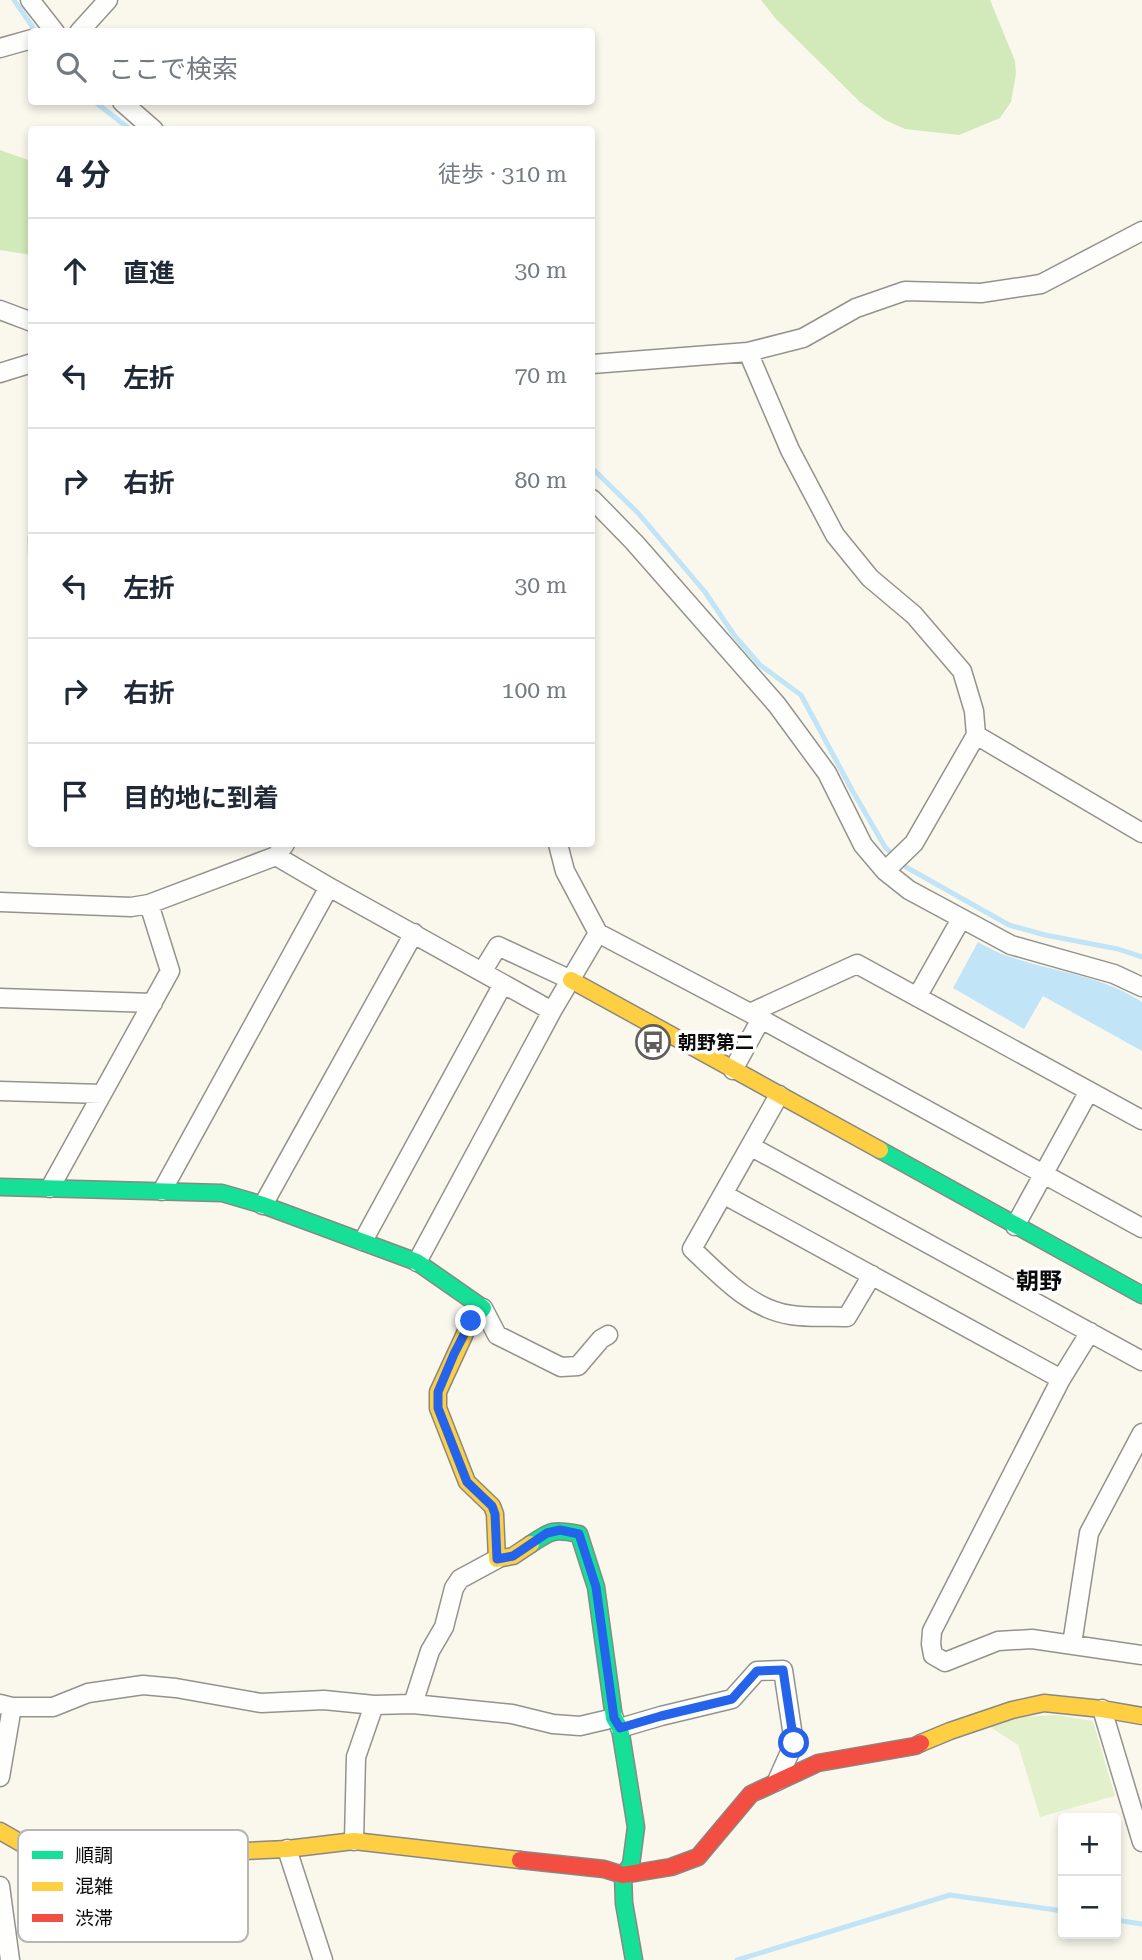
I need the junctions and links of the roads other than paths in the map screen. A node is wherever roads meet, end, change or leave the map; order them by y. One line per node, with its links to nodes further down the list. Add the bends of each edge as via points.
1 (30, 0): 3 (street)
2 (108, 0): 4 (street)
3 (51, 28)
4 (83, 28)
5 (28, 39): 6 (street)
6 (0, 48)
7 (125, 105): 8 (street)
8 (149, 126)
9 (1142, 231): 12 (street, via 1041,284 981,293 905,292 856,309 803,338)
10 (0, 310): 11 (street)
11 (28, 320)
12 (748, 352): 14 (street); 17 (street, via 790,450 835,536 962,671)
13 (28, 364): 15 (street)
14 (595, 364)
15 (0, 373)
16 (595, 502): 21 (street, via 777,705 827,773 863,845)
17 (976, 735): 18 (street); 21 (street, via 914,843)
18 (1142, 833)
19 (559, 847): 27 (street, via 565,871)
20 (281, 850): 22 (street); 24 (street)
21 (885, 871): 25 (street)
22 (329, 887): 26 (street); 47 (street)
23 (0, 902): 24 (street)
24 (149, 904): 34 (street, via 170,971)
25 (961, 919): 31 (street, via 1011,945 1114,974); 32 (street)
26 (414, 933): 28 (street); 49 (street)
27 (597, 933): 29 (street); 36 (street)
28 (482, 972): 29 (street, via 498,946); 30 (street)
29 (571, 980): 35 (street); 37 (street)
30 (503, 984): 35 (street); 52 (street)
31 (1142, 987)
32 (916, 997): 36 (street, via 857,964); 39 (street)
33 (0, 998): 34 (street)
34 (153, 1003): 40 (street)
35 (552, 1011): 53 (street)
36 (755, 1016): 37 (street); 44 (street)
37 (733, 1070): 41 (street)
38 (0, 1091): 40 (street)
39 (1089, 1091): 42 (street); 44 (street)
40 (102, 1094): 46 (street)
41 (779, 1095): 43 (street); 50 (street)
42 (1142, 1120)
43 (750, 1146): 48 (street); 57 (street)
44 (1044, 1174): 50 (street); 51 (street)
45 (0, 1186): 46 (street)
46 (50, 1188): 47 (street)
47 (162, 1191): 49 (street, via 222,1193)
48 (723, 1194): 54 (street); 54 (street, via 692,1249 736,1290 767,1308 791,1315 847,1317)
49 (263, 1205): 52 (street)
50 (1015, 1226): 55 (street)
51 (1142, 1228)
52 (363, 1241): 53 (street)
53 (417, 1262): 56 (street)
54 (872, 1275): 60 (street)
55 (1142, 1295)
56 (483, 1308): 58 (street, via 497,1335 561,1367 578,1366); 62 (street, via 454,1354 438,1392 438,1408 467,1482 492,1506)
57 (1090, 1332): 59 (street); 60 (street)
58 (608, 1335)
59 (1142, 1361)
60 (1061, 1379): 63 (street, via 932,1631 931,1644 933,1655 945,1662 998,1641)
61 (1142, 1433): 63 (street, via 1088,1532)
62 (497, 1559): 65 (street, via 460,1579 454,1588 444,1627 430,1651); 70 (street, via 513,1556 547,1533 579,1534 596,1587)
63 (1072, 1644): 64 (street)
64 (1142, 1655)
65 (413, 1704): 67 (street); 70 (street, via 512,1714 553,1724)
66 (6, 1705): 67 (street, via 52,1707 88,1693 143,1685 261,1703 324,1700); 71 (street)
67 (374, 1705): 76 (street, via 356,1757)
68 (1102, 1709): 69 (street); 72 (street, via 1044,1703 1012,1710 915,1746 818,1763); 73 (street)
69 (1142, 1716)
70 (617, 1723): 72 (street, via 732,1699 757,1671 783,1670 794,1743); 80 (street, via 636,1827 631,1865)
71 (0, 1777)
72 (777, 1782): 80 (street, via 751,1794 698,1857)
73 (1138, 1815): 77 (street)
74 (0, 1832): 75 (street)
75 (18, 1841)
76 (354, 1841): 78 (street); 80 (street, via 604,1869)
77 (1142, 1842)
78 (287, 1849): 79 (street); 83 (street)
79 (248, 1851)
80 (623, 1875): 84 (street)
81 (0, 1886): 82 (street)
82 (10, 1960)
83 (323, 1960)
84 (634, 1960)

